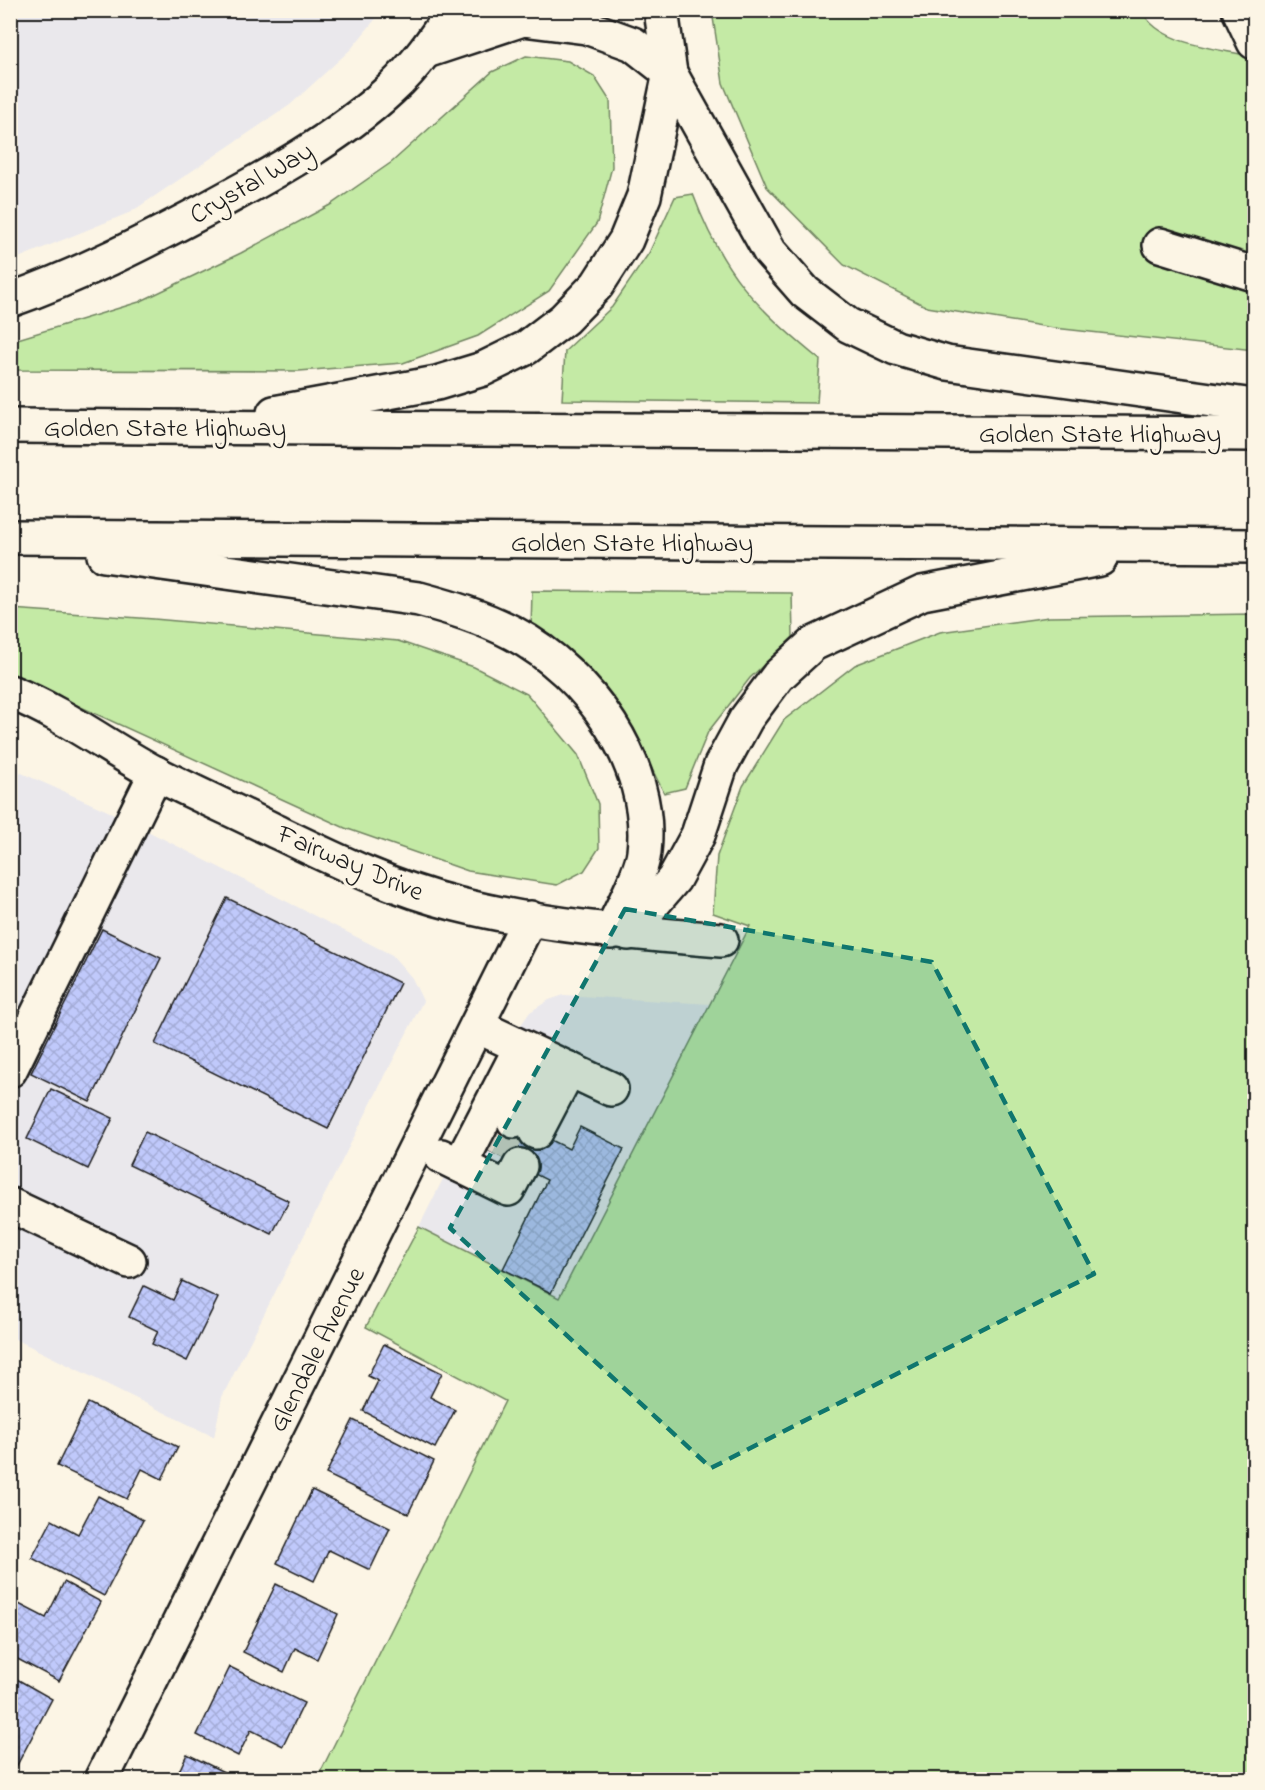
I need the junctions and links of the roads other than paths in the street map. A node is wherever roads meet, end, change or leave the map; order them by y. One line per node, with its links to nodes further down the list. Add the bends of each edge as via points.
1 (454, 10): 5 (main road, Crystal Way)
2 (662, 10): 6 (main road)
3 (1239, 10): 4 (main road)
4 (1254, 42)
5 (426, 51): 6 (main road, via 523,20 586,27 633,44); 9 (main road, Crystal Way, via 393,87 353,121 253,184 118,256)
6 (670, 73): 10 (main road, via 770,252 806,292 848,325 896,348 947,363); 12 (main road, via 644,196 626,240 597,285 564,319 526,348 483,369 437,383)
7 (1160, 245): 8 (main road)
8 (1254, 274)
9 (10, 300)
10 (1254, 406)
11 (10, 426): 12 (main road, Golden State Highway)
12 (192, 428): 13 (main road, Golden State Highway)
13 (1254, 434)
14 (10, 537): 16 (main road, Golden State Highway)
15 (10, 542): 21 (main road, via 419,599 468,612 515,634 557,664 586,693 611,726 636,771 646,829 644,855)
16 (1173, 546): 17 (main road, Golden State Highway); 21 (main road, via 921,593 813,644 778,676 746,719 721,765 698,836 674,879)
17 (1254, 546)
18 (10, 692): 19 (main road, Fairway Drive, via 42,705)
19 (156, 773): 20 (main road, Fairway Drive, via 392,884 455,904); 25 (main road)
20 (530, 918): 21 (main road, Fairway Drive); 23 (main road, Glendale Avenue)
21 (620, 932): 22 (main road, Fairway Drive)
22 (721, 940)
23 (477, 1026): 24 (main road); 28 (main road, Glendale Avenue)
24 (544, 1058): 26 (main road); 27 (main road); 28 (main road, via 490,1166)
25 (10, 1070)
26 (611, 1089)
27 (525, 1126)
28 (418, 1144): 31 (main road, Glendale Avenue)
29 (10, 1205): 30 (main road)
30 (129, 1261)
31 (101, 1779)

